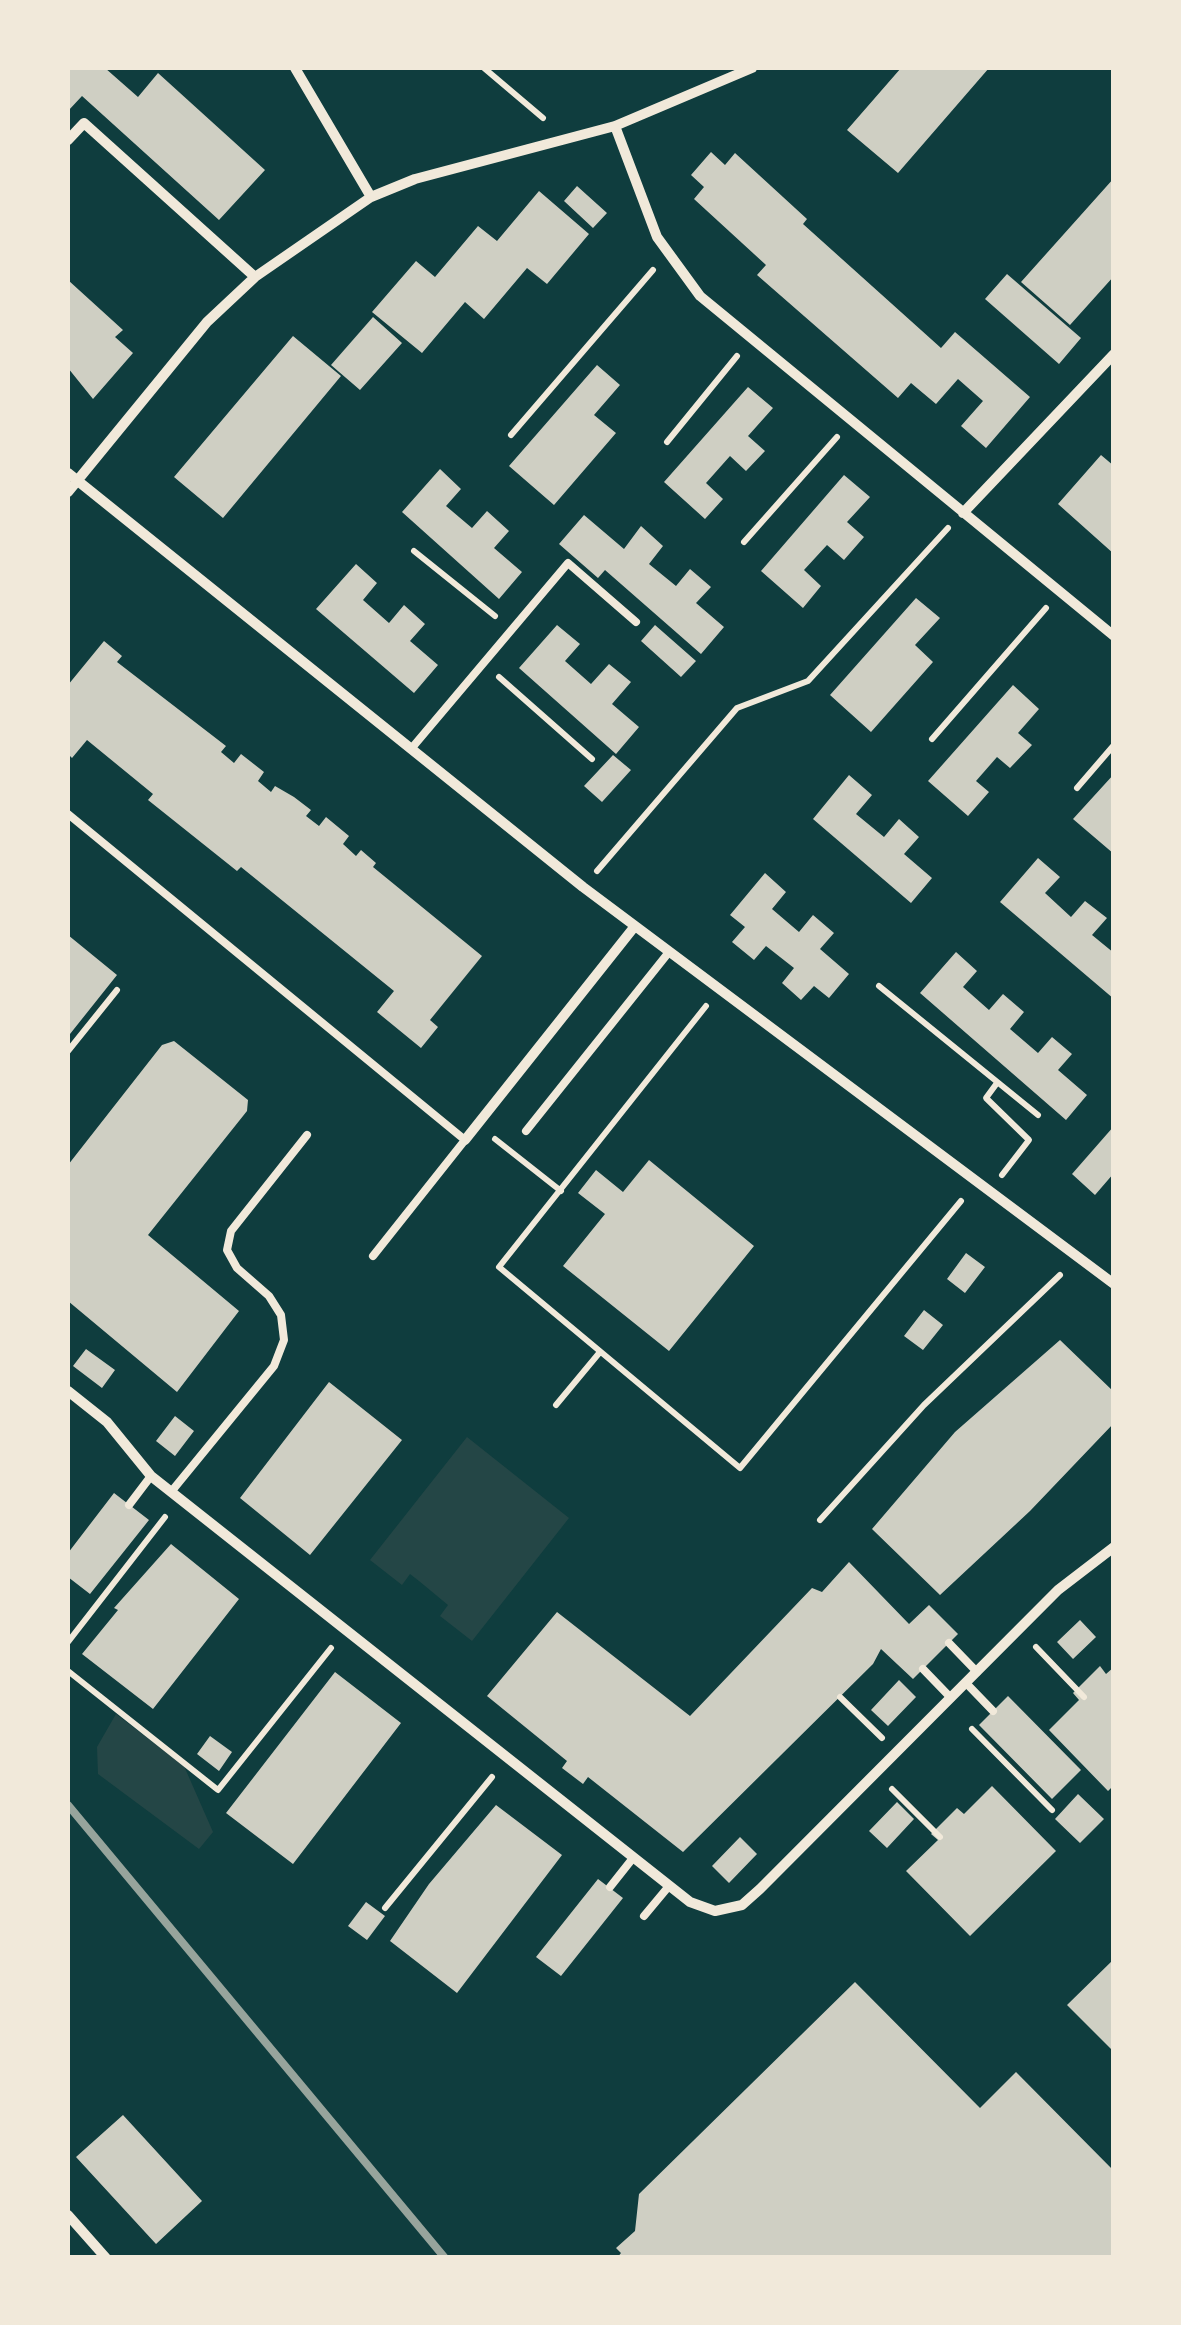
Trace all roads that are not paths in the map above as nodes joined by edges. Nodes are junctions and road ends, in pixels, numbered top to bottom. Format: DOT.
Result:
graph roads {
  1 [pos="295,68"];
  2 [pos="752,68"];
  3 [pos="614,126"];
  4 [pos="68,140"];
  5 [pos="370,196"];
  6 [pos="255,276"];
  7 [pos="1114,354"];
  8 [pos="72,477"];
  9 [pos="68,492"];
  10 [pos="963,513"];
  11 [pos="636,622"];
  12 [pos="1114,636"];
  13 [pos="411,749"];
  14 [pos="68,814"];
  15 [pos="634,926"];
  16 [pos="670,952"];
  17 [pos="526,1131"];
  18 [pos="307,1135"];
  19 [pos="465,1140"];
  20 [pos="373,1256"];
  21 [pos="1114,1284"];
  22 [pos="68,1391"];
  23 [pos="151,1476"];
  24 [pos="175,1495"];
  25 [pos="129,1504"];
  26 [pos="1114,1547"];
  27 [pos="949,1643"];
  28 [pos="922,1669"];
  29 [pos="977,1672"];
  30 [pos="966,1683"];
  31 [pos="948,1700"];
  32 [pos="993,1711"];
  33 [pos="633,1858"];
  34 [pos="669,1886"];
  35 [pos="610,1887"];
  36 [pos="644,1916"];
  37 [pos="68,2215"];
  38 [pos="106,2258"];
  1 -- 5 [label="street"];
  2 -- 3 [label="street"];
  3 -- 5 [label="street"];
  3 -- 10 [label="street"];
  4 -- 6 [label="street"];
  5 -- 6 [label="street"];
  6 -- 8 [label="street"];
  7 -- 10 [label="street"];
  8 -- 9 [label="street"];
  8 -- 13 [label="street"];
  10 -- 12 [label="street"];
  11 -- 13 [label="lane"];
  13 -- 15 [label="street"];
  14 -- 19 [label="lane"];
  15 -- 16 [label="street"];
  15 -- 19 [label="street"];
  16 -- 17 [label="lane"];
  16 -- 21 [label="street"];
  18 -- 24 [label="lane"];
  19 -- 20 [label="lane"];
  22 -- 23 [label="street"];
  23 -- 24 [label="street"];
  23 -- 25 [label="lane"];
  24 -- 33 [label="street"];
  26 -- 29 [label="street"];
  27 -- 29 [label="lane"];
  28 -- 31 [label="lane"];
  29 -- 30 [label="street"];
  30 -- 31 [label="street"];
  30 -- 32 [label="lane"];
  31 -- 34 [label="street"];
  33 -- 34 [label="street"];
  33 -- 35 [label="lane"];
  34 -- 36 [label="lane"];
  37 -- 38 [label="street"];
}
